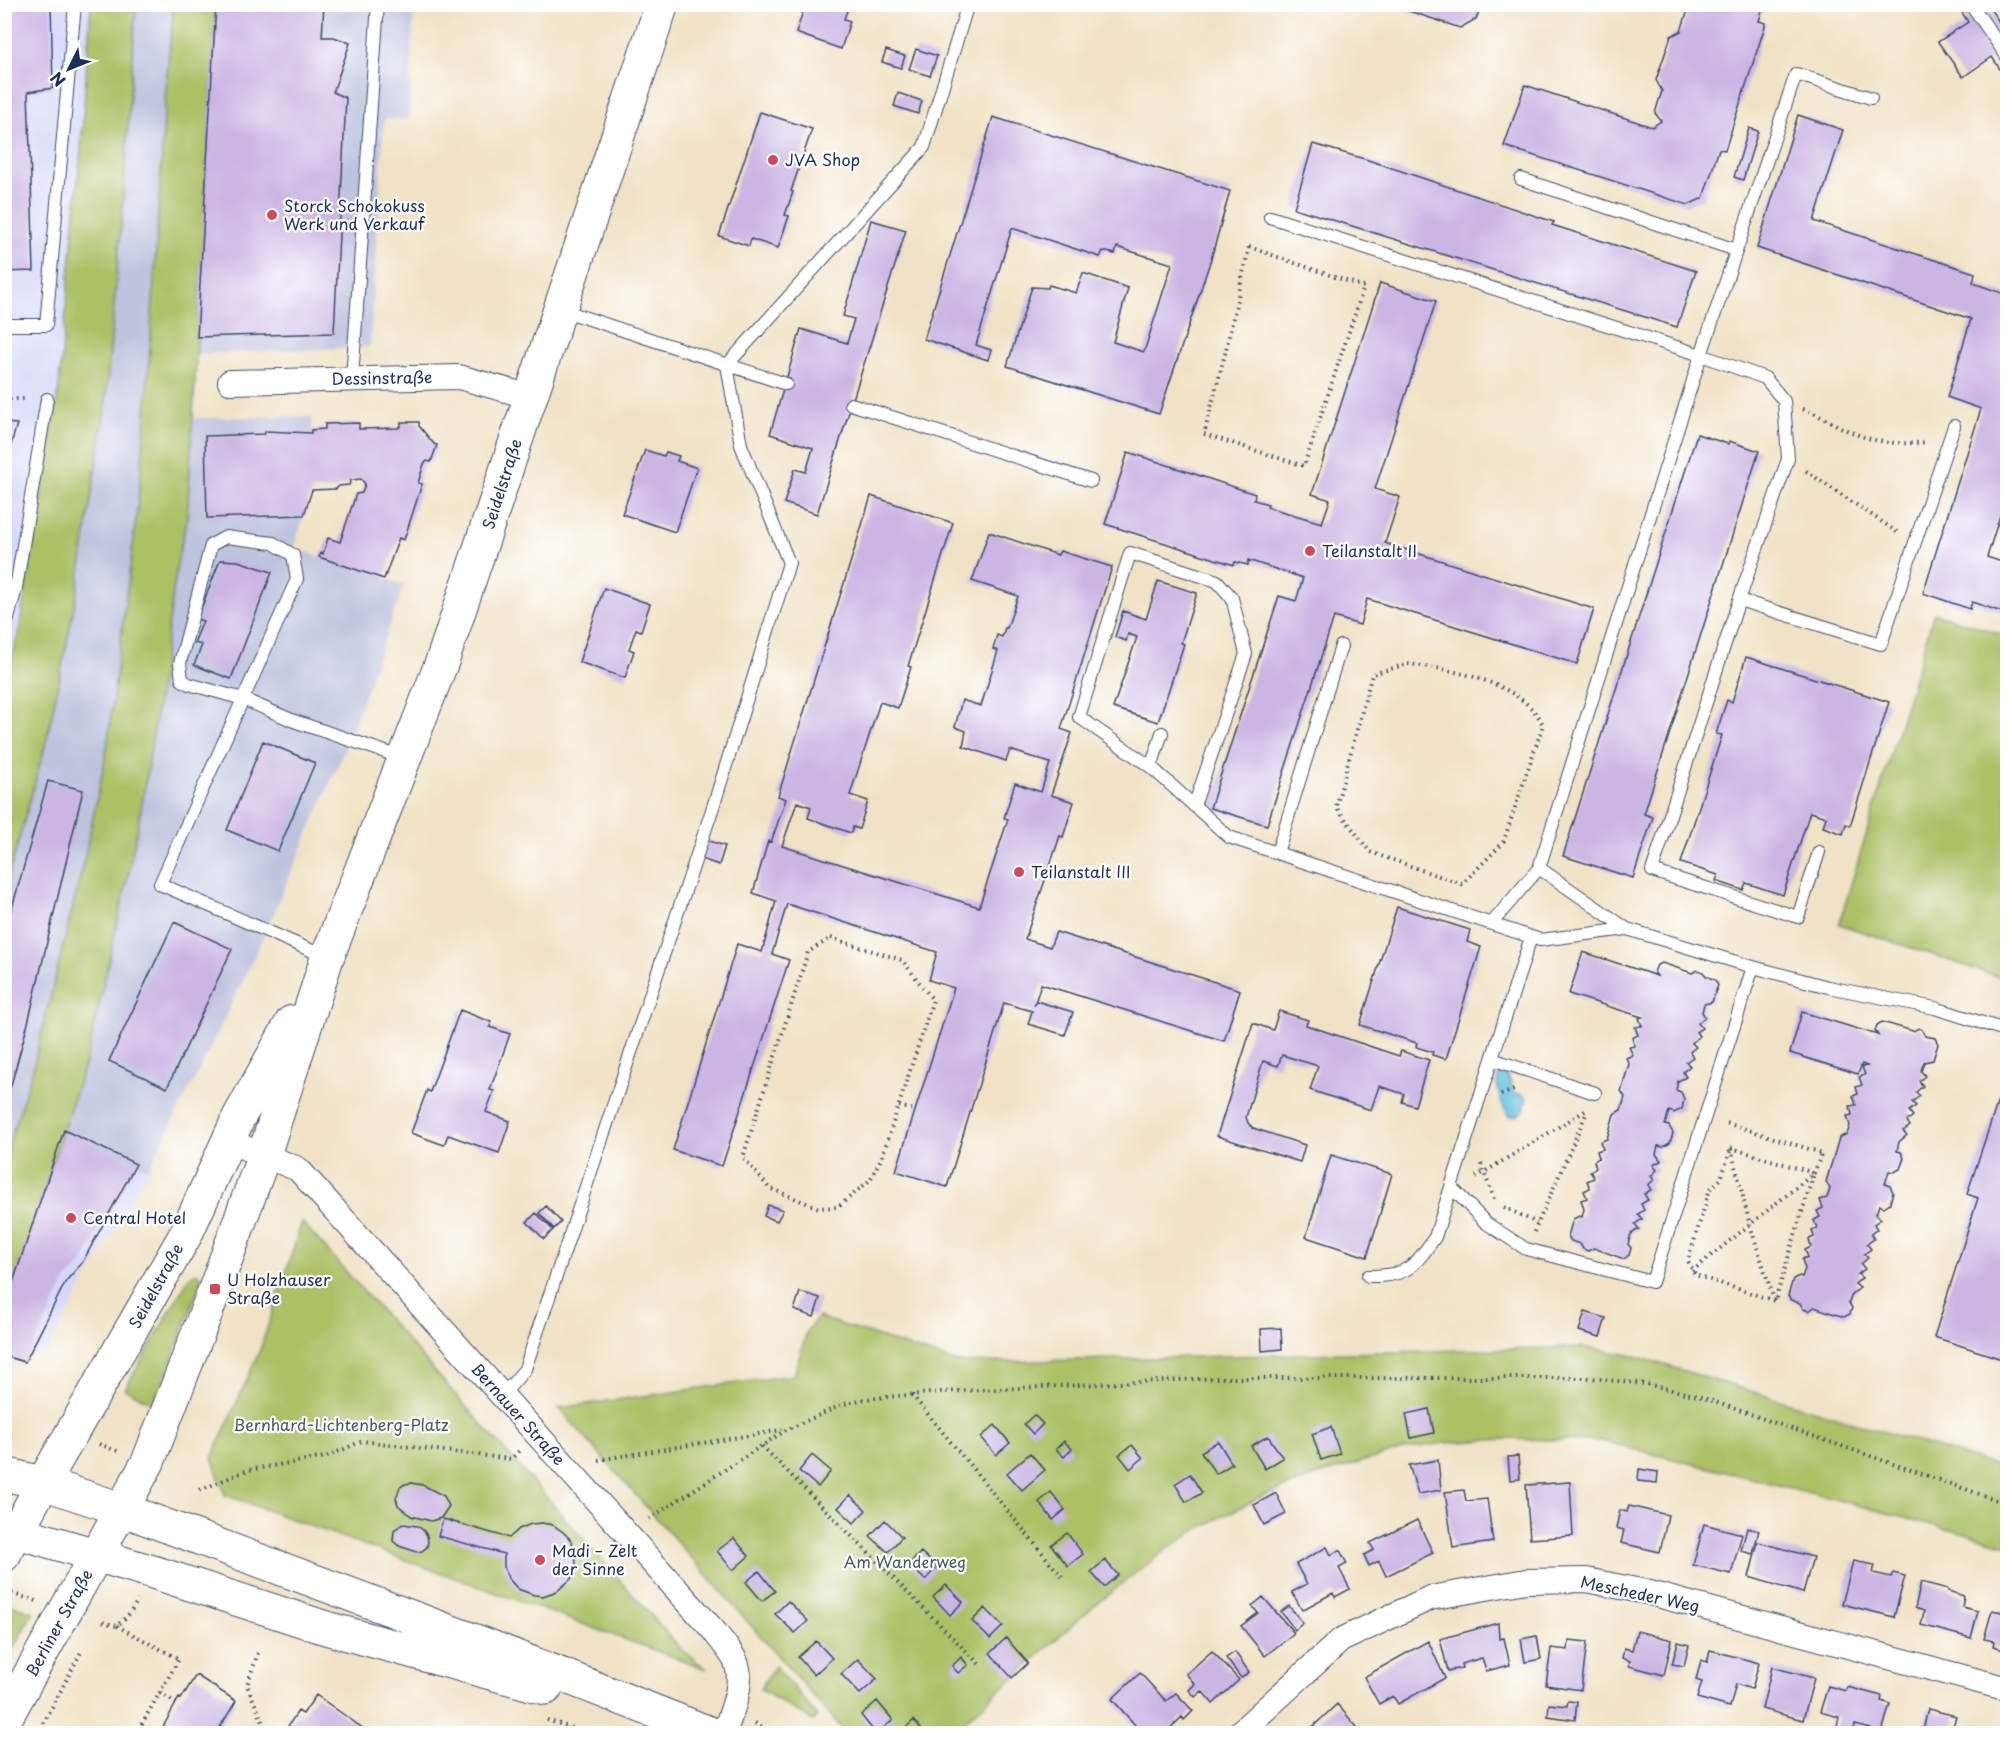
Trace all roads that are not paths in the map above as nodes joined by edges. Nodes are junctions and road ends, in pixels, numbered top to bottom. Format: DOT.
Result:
graph roads {
  1 [pos="75,4"];
  2 [pos="378,4"];
  3 [pos="662,4"];
  4 [pos="968,4"];
  5 [pos="1971,4"];
  6 [pos="2007,58"];
  7 [pos="1871,98"];
  8 [pos="1521,178"];
  9 [pos="1270,217"];
  10 [pos="1736,250"];
  11 [pos="561,309"];
  12 [pos="4,325"];
  13 [pos="1701,355"];
  14 [pos="727,365"];
  15 [pos="352,379"];
  16 [pos="230,382"];
  17 [pos="786,384"];
  18 [pos="531,397"];
  19 [pos="47,399"];
  20 [pos="851,404"];
  21 [pos="1954,426"];
  22 [pos="1091,481"];
  23 [pos="10,588"];
  24 [pos="1739,600"];
  25 [pos="4,634"];
  26 [pos="1341,646"];
  27 [pos="243,699"];
  28 [pos="1162,733"];
  29 [pos="406,759"];
  30 [pos="1151,767"];
  31 [pos="1194,806"];
  32 [pos="1819,852"];
  33 [pos="1277,853"];
  34 [pos="1539,868"];
  35 [pos="1492,923"];
  36 [pos="1627,929"];
  37 [pos="1532,937"];
  38 [pos="327,958"];
  39 [pos="1753,967"];
  40 [pos="2007,1031"];
  41 [pos="1492,1059"];
  42 [pos="1595,1093"];
  43 [pos="228,1142"];
  44 [pos="264,1155"];
  45 [pos="1453,1189"];
  46 [pos="1368,1276"];
  47 [pos="502,1396"];
  48 [pos="4,1474"];
  49 [pos="43,1483"];
  50 [pos="121,1509"];
  51 [pos="9,1538"];
  52 [pos="96,1555"];
  53 [pos="2007,1689"];
  54 [pos="4,1722"];
  55 [pos="1245,1731"];
  56 [pos="714,1733"];
  1 -- 12 [label="lane"];
  2 -- 15 [label="lane"];
  3 -- 11 [label="main road, Seidelstraße"];
  4 -- 14 [label="lane"];
  5 -- 6 [label="lane"];
  7 -- 10 [label="lane"];
  8 -- 10 [label="lane"];
  9 -- 13 [label="lane"];
  10 -- 13 [label="lane"];
  11 -- 14 [label="lane"];
  11 -- 18 [label="main road, Seidelstraße"];
  13 -- 24 [label="lane"];
  13 -- 34 [label="lane"];
  14 -- 17 [label="lane"];
  14 -- 47 [label="lane"];
  15 -- 16 [label="street, Dessinstraße"];
  15 -- 18 [label="street, Dessinstraße"];
  18 -- 29 [label="main road, Seidelstraße"];
  19 -- 23 [label="lane"];
  20 -- 22 [label="lane"];
  21 -- 24 [label="lane"];
  23 -- 25 [label="lane"];
  24 -- 32 [label="lane"];
  26 -- 33 [label="lane"];
  27 -- 27 [label="lane"];
  27 -- 29 [label="lane"];
  27 -- 38 [label="lane"];
  28 -- 30 [label="lane"];
  29 -- 38 [label="main road, Seidelstraße"];
  30 -- 31 [label="lane"];
  30 -- 31 [label="lane"];
  31 -- 33 [label="lane"];
  33 -- 35 [label="lane"];
  34 -- 35 [label="lane"];
  34 -- 36 [label="lane"];
  35 -- 37 [label="lane"];
  36 -- 37 [label="lane"];
  36 -- 39 [label="lane"];
  37 -- 41 [label="lane"];
  38 -- 43 [label="main road, Seidelstraße"];
  38 -- 44 [label="main road, Seidelstraße"];
  39 -- 40 [label="lane"];
  39 -- 45 [label="lane"];
  41 -- 42 [label="lane"];
  41 -- 45 [label="lane"];
  43 -- 44 [label="street, Bernauer Straße"];
  43 -- 49 [label="main road, Seidelstraße"];
  44 -- 47 [label="street, Bernauer Straße"];
  44 -- 50 [label="main road, Seidelstraße"];
  45 -- 46 [label="lane"];
  47 -- 56 [label="street, Bernauer Straße"];
  48 -- 49 [label="main road"];
  49 -- 50 [label="main road"];
  49 -- 51 [label="main road, Seidelstraße"];
  50 -- 52 [label="main road, Berliner Straße"];
  50 -- 56 [label="main road"];
  51 -- 52 [label="main road"];
  52 -- 54 [label="main road, Berliner Straße"];
  52 -- 56 [label="main road"];
  53 -- 55 [label="street, Mescheder Weg"];
}
